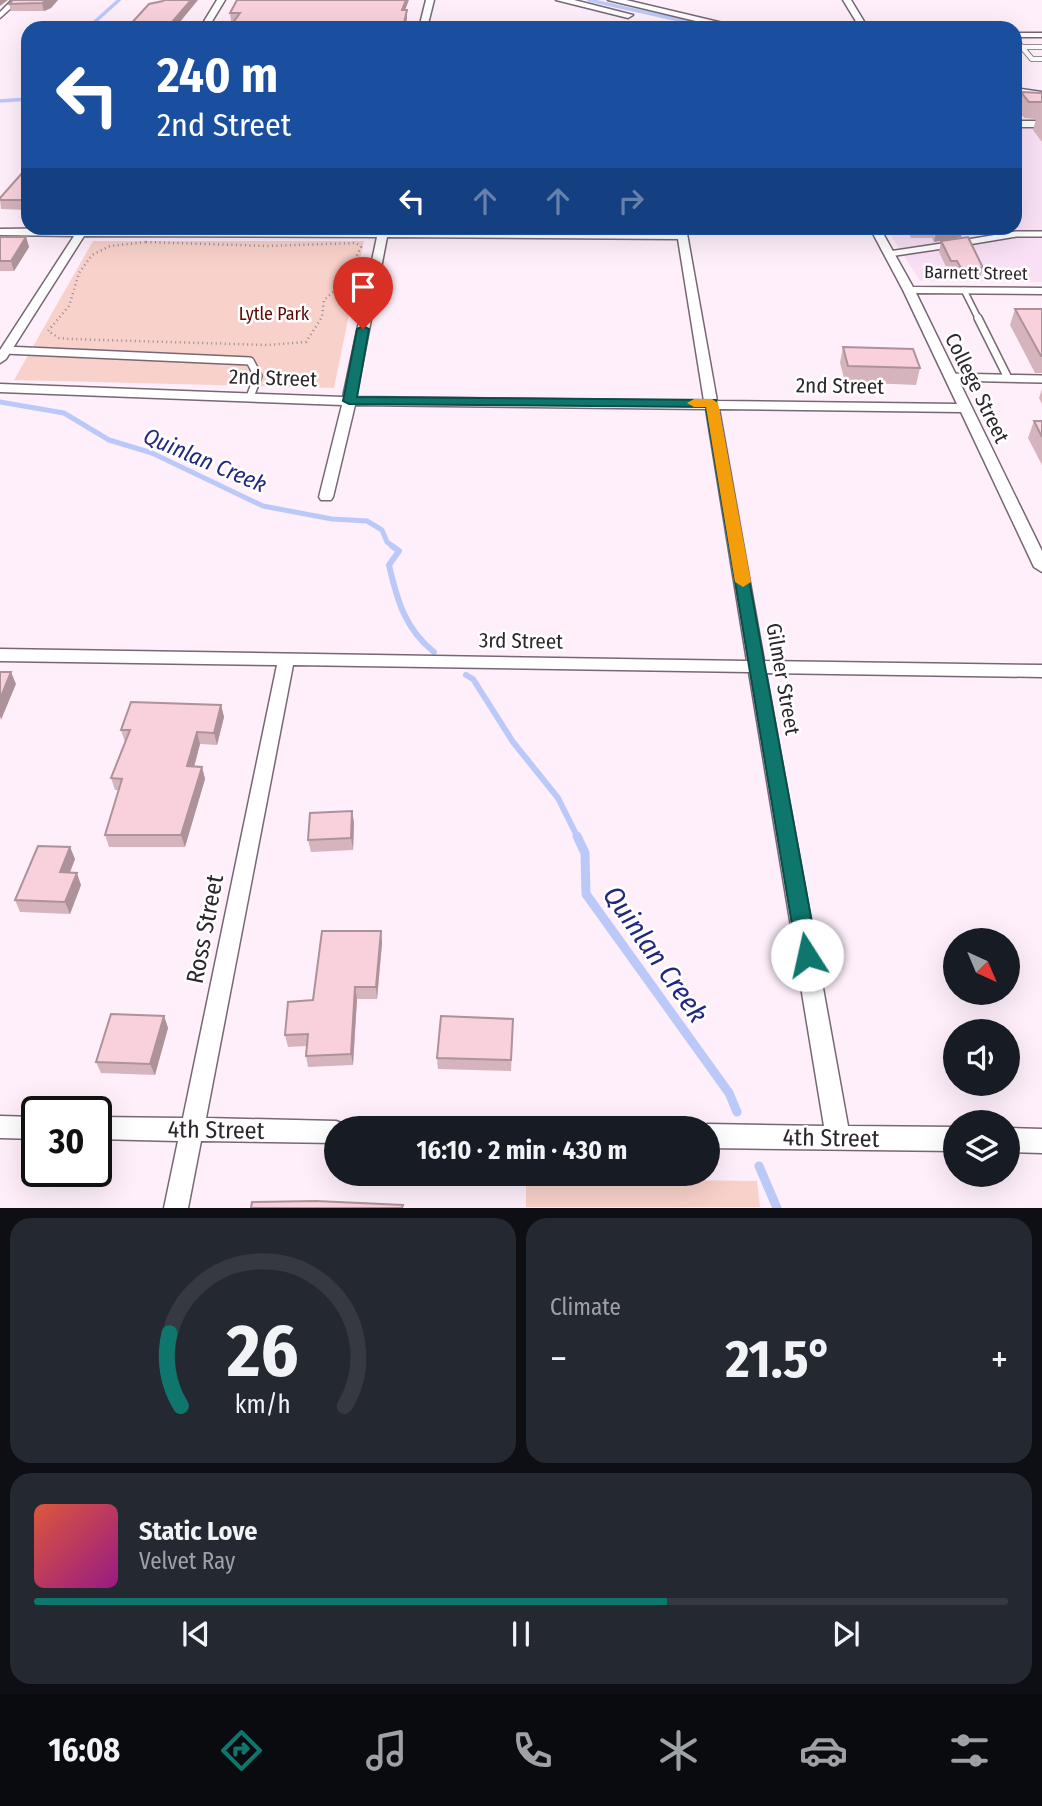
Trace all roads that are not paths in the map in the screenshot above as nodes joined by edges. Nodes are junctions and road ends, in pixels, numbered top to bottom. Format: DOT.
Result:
graph roads {
  1 [pos="16,0"];
  2 [pos="221,0"];
  3 [pos="430,0"];
  4 [pos="561,0"];
  5 [pos="613,0"];
  6 [pos="847,0"];
  7 [pos="0,16"];
  8 [pos="208,21"];
  9 [pos="425,21"];
  10 [pos="655,21"];
  11 [pos="708,21"];
  12 [pos="860,21"];
  13 [pos="1042,35"];
  14 [pos="1022,36"];
  15 [pos="1022,47"];
  16 [pos="1042,47"];
  17 [pos="1042,59"];
  18 [pos="1022,91"];
  19 [pos="1042,95"];
  20 [pos="1022,124"];
  21 [pos="1042,124"];
  22 [pos="21,231"];
  23 [pos="0,232"];
  24 [pos="1022,234"];
  25 [pos="1042,234"];
  26 [pos="79,235"];
  27 [pos="382,235"];
  28 [pos="682,235"];
  29 [pos="879,235"];
  30 [pos="1010,235"];
  31 [pos="889,254"];
  32 [pos="909,290"];
  33 [pos="964,290"];
  34 [pos="1042,291"];
  35 [pos="3,354"];
  36 [pos="950,377"];
  37 [pos="1009,378"];
  38 [pos="1042,379"];
  39 [pos="0,388"];
  40 [pos="250,397"];
  41 [pos="349,401"];
  42 [pos="712,403"];
  43 [pos="965,408"];
  44 [pos="326,497"];
  45 [pos="1042,567"];
  46 [pos="0,655"];
  47 [pos="286,661"];
  48 [pos="759,667"];
  49 [pos="1042,671"];
  50 [pos="0,1127"];
  51 [pos="21,1128"];
  52 [pos="112,1129"];
  53 [pos="192,1130"];
  54 [pos="324,1132"];
  55 [pos="720,1136"];
  56 [pos="838,1138"];
  57 [pos="943,1139"];
  58 [pos="1020,1140"];
  59 [pos="1042,1140"];
  60 [pos="176,1208"];
  1 -- 7 [label="street"];
  2 -- 8 [label="street"];
  3 -- 9 [label="street"];
  4 -- 10 [label="street"];
  5 -- 11 [label="street"];
  6 -- 12 [label="street"];
  13 -- 14 [label="street"];
  15 -- 16 [label="lane"];
  15 -- 17 [label="lane"];
  18 -- 19 [label="street"];
  20 -- 21 [label="street"];
  22 -- 23 [label="street"];
  24 -- 25 [label="lane"];
  26 -- 35 [label="street"];
  27 -- 41 [label="street"];
  28 -- 42 [label="street, Gilmer Street"];
  29 -- 31 [label="street, College Street"];
  30 -- 31 [label="lane"];
  31 -- 32 [label="street, College Street"];
  32 -- 33 [label="street, Barnett Street"];
  32 -- 36 [label="street, College Street"];
  33 -- 34 [label="street, Barnett Street"];
  33 -- 37 [label="lane"];
  35 -- 40 [label="lane"];
  36 -- 37 [label="lane"];
  36 -- 43 [label="street, College Street"];
  37 -- 38 [label="lane"];
  39 -- 40 [label="street, 2nd Street"];
  40 -- 41 [label="street, 2nd Street"];
  41 -- 42 [label="street, 2nd Street"];
  41 -- 44 [label="street"];
  42 -- 43 [label="street, 2nd Street"];
  42 -- 48 [label="street, Gilmer Street"];
  43 -- 45 [label="street, College Street"];
  46 -- 47 [label="street, 3rd Street"];
  47 -- 48 [label="street, 3rd Street"];
  47 -- 53 [label="street, Ross Street"];
  48 -- 49 [label="street, 3rd Street"];
  48 -- 56 [label="street, Gilmer Street"];
  50 -- 51 [label="street"];
  52 -- 53 [label="street, 4th Street"];
  53 -- 54 [label="street, 4th Street"];
  53 -- 60 [label="street, Ross Street"];
  55 -- 56 [label="street, 4th Street"];
  56 -- 57 [label="street, 4th Street"];
  58 -- 59 [label="street"];
}
